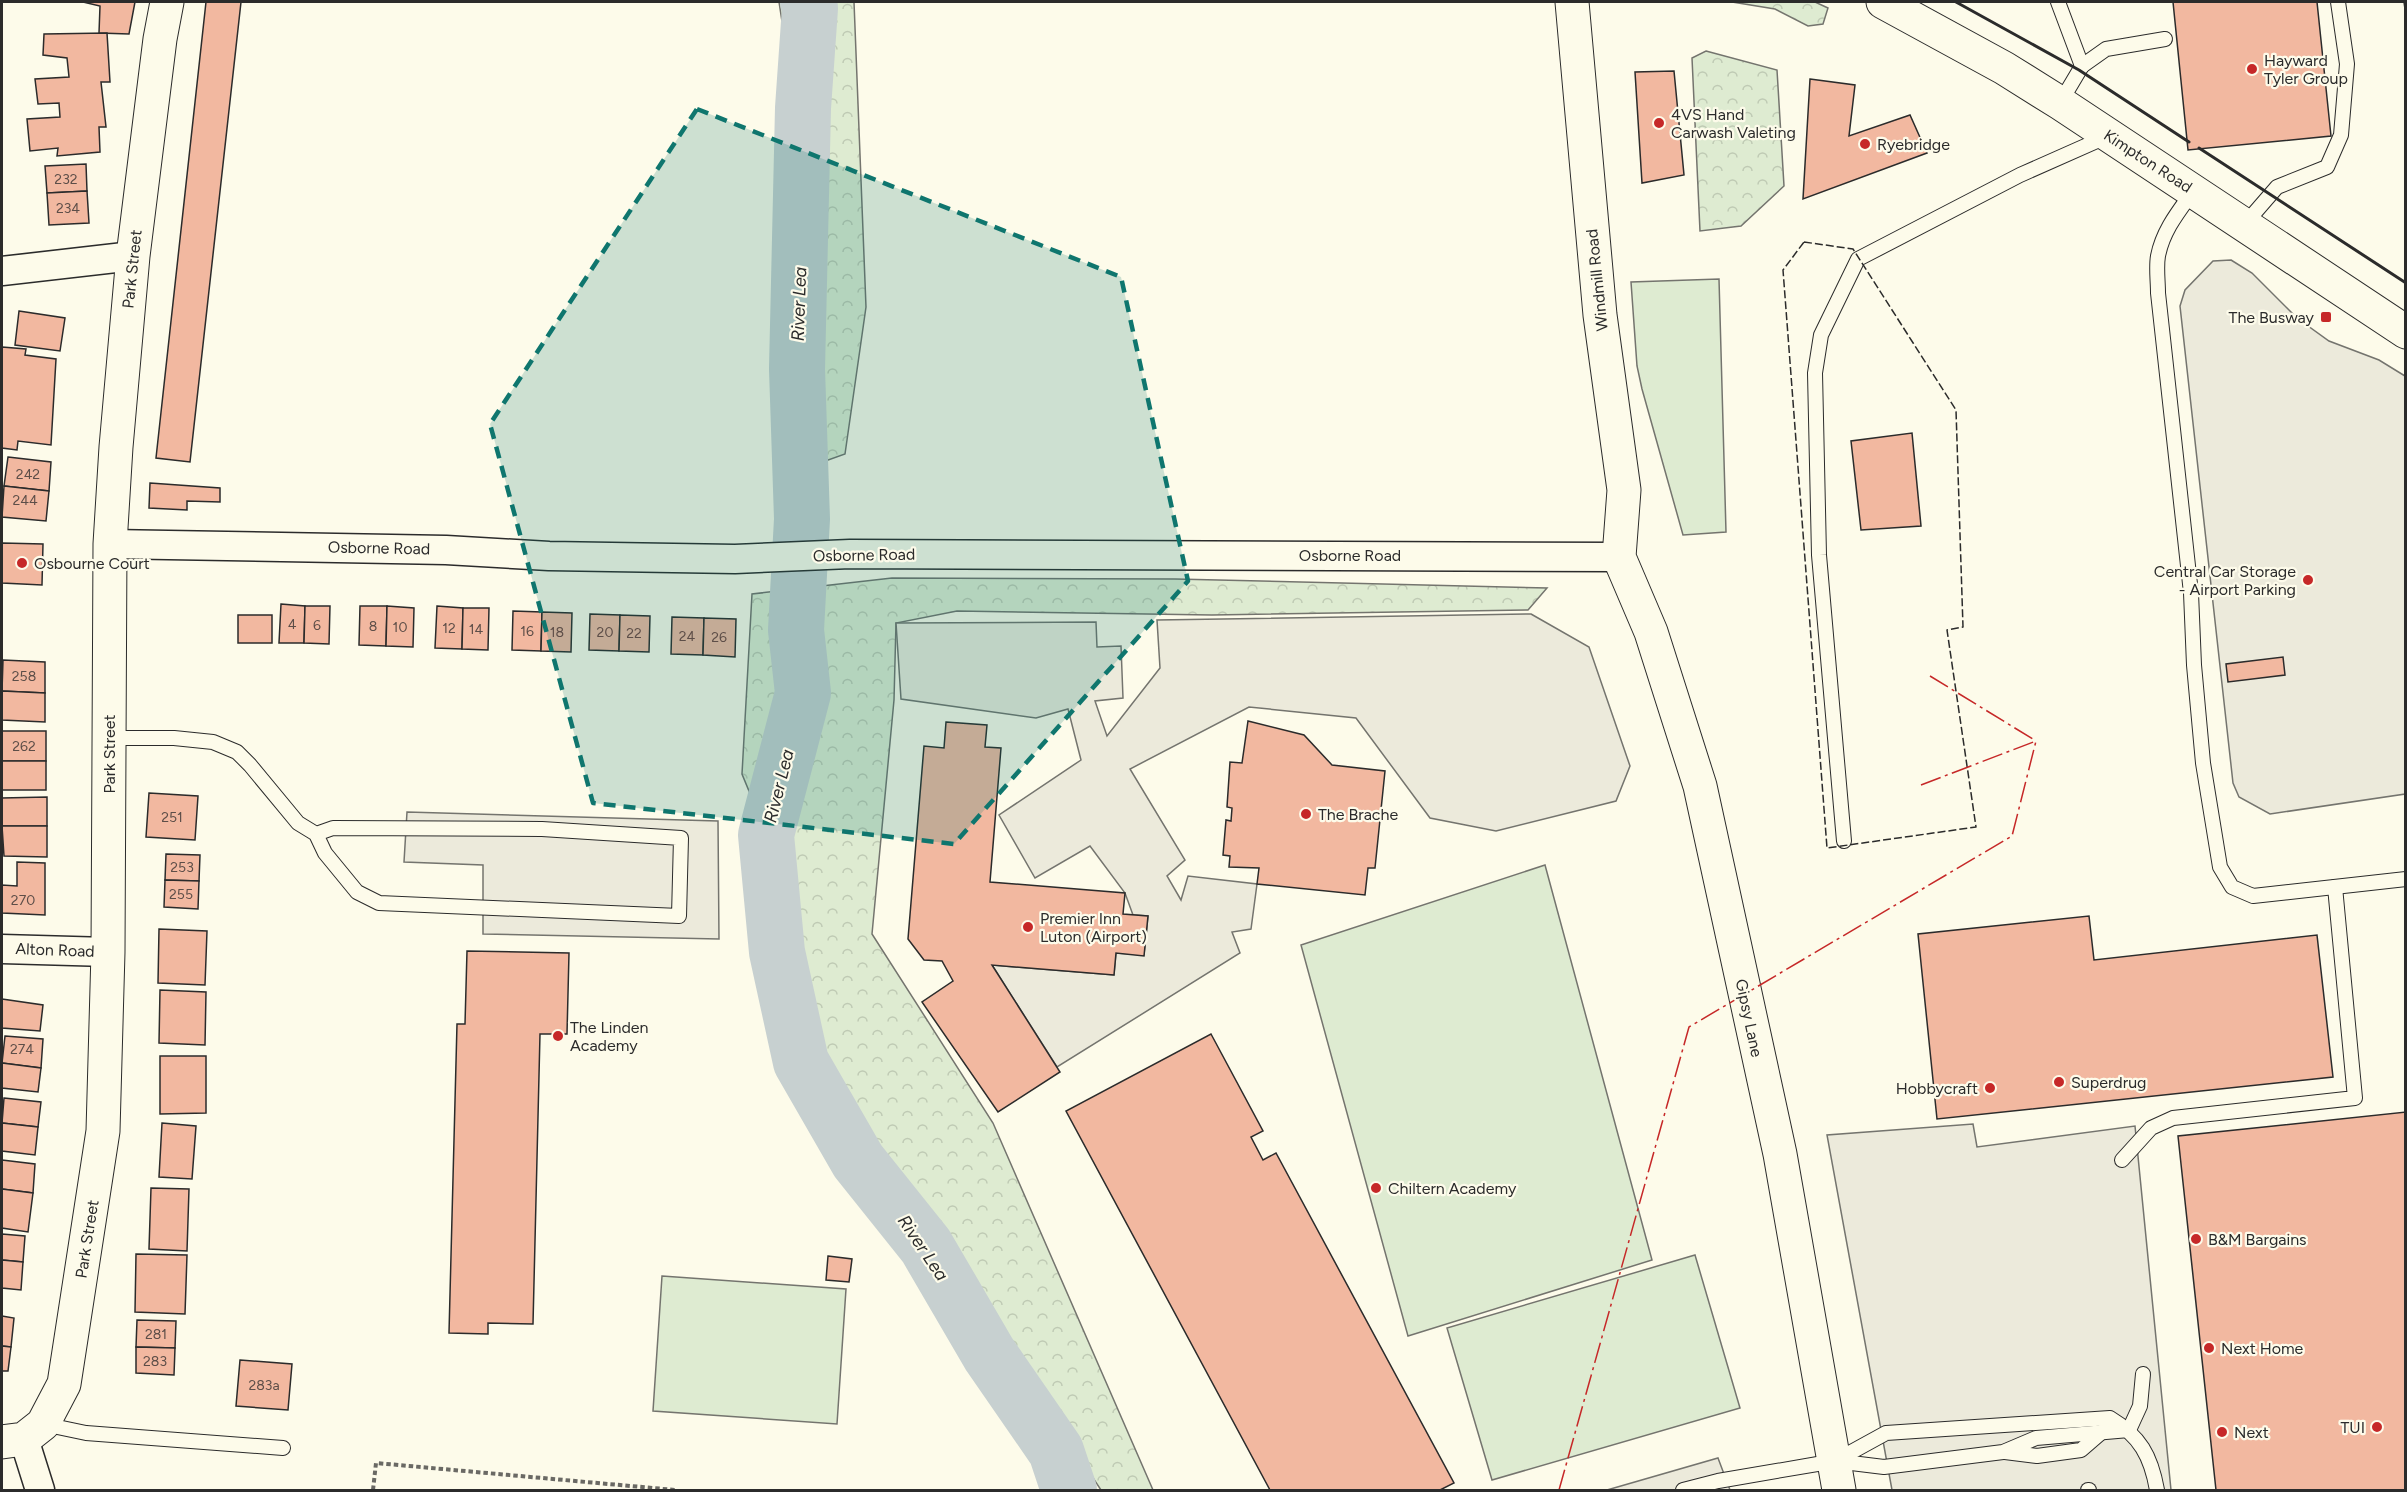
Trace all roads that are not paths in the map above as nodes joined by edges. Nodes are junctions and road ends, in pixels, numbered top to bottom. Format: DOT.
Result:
graph roads {
  1 [pos="167,2"];
  2 [pos="1572,2"];
  3 [pos="1883,2"];
  4 [pos="2058,2"];
  5 [pos="2338,2"];
  6 [pos="2165,39"];
  7 [pos="2082,66"];
  8 [pos="2060,103"];
  9 [pos="2109,136"];
  10 [pos="2194,190"];
  11 [pos="2244,225"];
  12 [pos="133,256"];
  13 [pos="2,271"];
  14 [pos="2406,332"];
  15 [pos="110,544"];
  16 [pos="1619,557"];
  17 [pos="110,738"];
  18 [pos="316,834"];
  19 [pos="1844,841"];
  20 [pos="2406,879"];
  21 [pos="2335,887"];
  22 [pos="2,949"];
  23 [pos="108,952"];
  24 [pos="2122,1160"];
  25 [pos="2143,1374"];
  26 [pos="2129,1430"];
  27 [pos="23,1435"];
  28 [pos="283,1448"];
  29 [pos="1837,1476"];
  30 [pos="40,1491"];
  31 [pos="1683,1491"];
  32 [pos="2157,1491"];
  1 -- 12 [label="main road, Park Street"];
  2 -- 16 [label="main road, Windmill Road"];
  3 -- 8 [label="main road, Kimpton Road"];
  4 -- 7 [label="lane"];
  5 -- 11 [label="lane"];
  6 -- 7 [label="lane"];
  7 -- 8 [label="lane"];
  8 -- 9 [label="main road, Kimpton Road"];
  9 -- 10 [label="main road, Kimpton Road"];
  9 -- 19 [label="lane"];
  10 -- 11 [label="main road, Kimpton Road"];
  10 -- 21 [label="lane"];
  11 -- 14 [label="main road, Kimpton Road"];
  12 -- 13 [label="street"];
  12 -- 15 [label="main road, Park Street"];
  15 -- 16 [label="street, Osborne Road"];
  15 -- 17 [label="main road, Park Street"];
  16 -- 29 [label="main road, Gipsy Lane"];
  17 -- 18 [label="lane"];
  17 -- 23 [label="main road, Park Street"];
  18 -- 18 [label="lane"];
  20 -- 21 [label="lane"];
  21 -- 24 [label="lane"];
  22 -- 23 [label="street, Alton Road"];
  23 -- 27 [label="main road, Park Street"];
  25 -- 26 [label="lane"];
  26 -- 29 [label="lane"];
  26 -- 29 [label="lane"];
  26 -- 32 [label="lane"];
  27 -- 28 [label="lane"];
  27 -- 30 [label="street"];
  29 -- 31 [label="lane"];
}
